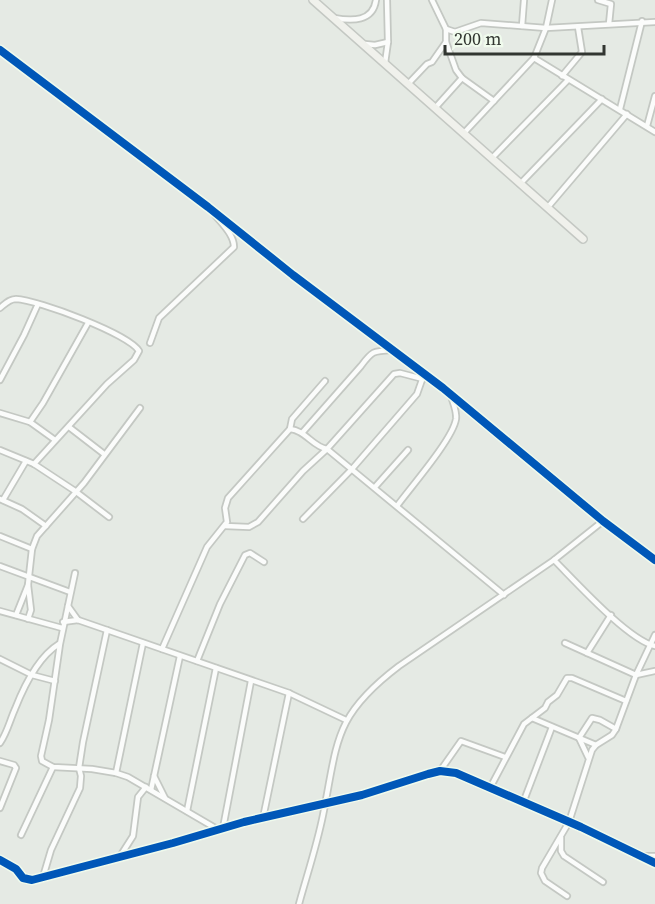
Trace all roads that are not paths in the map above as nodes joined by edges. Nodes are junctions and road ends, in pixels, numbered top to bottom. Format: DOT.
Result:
graph roads {
  1 [pos="314,0"];
  2 [pos="376,0"];
  3 [pos="387,0"];
  4 [pos="432,0"];
  5 [pos="524,0"];
  6 [pos="552,0"];
  7 [pos="598,0"];
  8 [pos="334,18"];
  9 [pos="642,21"];
  10 [pos="655,22"];
  11 [pos="609,24"];
  12 [pos="522,26"];
  13 [pos="578,27"];
  14 [pos="546,28"];
  15 [pos="447,29"];
  16 [pos="388,42"];
  17 [pos="446,42"];
  18 [pos="362,44"];
  19 [pos="0,50"];
  20 [pos="534,58"];
  21 [pos="385,63"];
  22 [pos="562,76"];
  23 [pos="462,78"];
  24 [pos="568,80"];
  25 [pos="408,84"];
  26 [pos="655,96"];
  27 [pos="602,99"];
  28 [pos="494,102"];
  29 [pos="435,108"];
  30 [pos="620,109"];
  31 [pos="627,114"];
  32 [pos="647,126"];
  33 [pos="655,132"];
  34 [pos="464,133"];
  35 [pos="492,158"];
  36 [pos="520,184"];
  37 [pos="208,207"];
  38 [pos="548,207"];
  39 [pos="583,239"];
  40 [pos="38,304"];
  41 [pos="0,308"];
  42 [pos="88,322"];
  43 [pos="150,343"];
  44 [pos="392,350"];
  45 [pos="423,377"];
  46 [pos="0,380"];
  47 [pos="325,381"];
  48 [pos="442,388"];
  49 [pos="451,396"];
  50 [pos="140,408"];
  51 [pos="0,412"];
  52 [pos="30,422"];
  53 [pos="69,427"];
  54 [pos="290,429"];
  55 [pos="302,434"];
  56 [pos="55,440"];
  57 [pos="327,449"];
  58 [pos="0,450"];
  59 [pos="408,450"];
  60 [pos="105,454"];
  61 [pos="26,461"];
  62 [pos="34,464"];
  63 [pos="352,469"];
  64 [pos="375,487"];
  65 [pos="75,491"];
  66 [pos="2,499"];
  67 [pos="397,506"];
  68 [pos="109,517"];
  69 [pos="303,519"];
  70 [pos="603,520"];
  71 [pos="46,526"];
  72 [pos="225,526"];
  73 [pos="0,536"];
  74 [pos="32,549"];
  75 [pos="554,560"];
  76 [pos="655,560"];
  77 [pos="264,562"];
  78 [pos="0,566"];
  79 [pos="75,573"];
  80 [pos="29,577"];
  81 [pos="28,585"];
  82 [pos="70,592"];
  83 [pos="504,595"];
  84 [pos="68,606"];
  85 [pos="31,609"];
  86 [pos="0,610"];
  87 [pos="16,615"];
  88 [pos="611,615"];
  89 [pos="28,619"];
  90 [pos="78,620"];
  91 [pos="38,622"];
  92 [pos="63,625"];
  93 [pos="107,630"];
  94 [pos="655,635"];
  95 [pos="143,643"];
  96 [pos="565,643"];
  97 [pos="60,644"];
  98 [pos="653,645"];
  99 [pos="162,649"];
  100 [pos="587,653"];
  101 [pos="180,656"];
  102 [pos="0,659"];
  103 [pos="196,661"];
  104 [pos="216,668"];
  105 [pos="655,670"];
  106 [pos="32,675"];
  107 [pos="636,675"];
  108 [pos="55,681"];
  109 [pos="251,681"];
  110 [pos="289,693"];
  111 [pos="626,701"];
  112 [pos="532,718"];
  113 [pos="346,720"];
  114 [pos="552,727"];
  115 [pos="616,729"];
  116 [pos="579,738"];
  117 [pos="0,743"];
  118 [pos="596,745"];
  119 [pos="505,757"];
  120 [pos="588,757"];
  121 [pos="0,761"];
  122 [pos="53,767"];
  123 [pos="79,768"];
  124 [pos="440,771"];
  125 [pos="117,772"];
  126 [pos="154,776"];
  127 [pos="490,788"];
  128 [pos="149,789"];
  129 [pos="165,798"];
  130 [pos="325,803"];
  131 [pos="523,803"];
  132 [pos="0,808"];
  133 [pos="187,811"];
  134 [pos="263,818"];
  135 [pos="569,822"];
  136 [pos="220,829"];
  137 [pos="21,835"];
  138 [pos="561,837"];
  139 [pos="641,856"];
  140 [pos="655,856"];
  141 [pos="119,858"];
  142 [pos="0,861"];
  143 [pos="655,863"];
  144 [pos="43,877"];
  145 [pos="603,882"];
  146 [pos="567,896"];
  147 [pos="299,904"];
  1 -- 8 [label="street"];
  2 -- 8 [label="street"];
  3 -- 16 [label="street"];
  4 -- 15 [label="street"];
  5 -- 12 [label="street"];
  6 -- 14 [label="street"];
  7 -- 11 [label="street"];
  8 -- 18 [label="street"];
  9 -- 10 [label="street"];
  9 -- 11 [label="street"];
  9 -- 30 [label="street"];
  11 -- 13 [label="street"];
  12 -- 14 [label="street"];
  12 -- 15 [label="street"];
  13 -- 14 [label="street"];
  13 -- 22 [label="street"];
  14 -- 20 [label="street"];
  15 -- 17 [label="street"];
  16 -- 18 [label="street"];
  16 -- 21 [label="street"];
  17 -- 23 [label="street"];
  17 -- 25 [label="street"];
  18 -- 21 [label="street"];
  19 -- 37 [label="street"];
  20 -- 22 [label="street"];
  20 -- 28 [label="street"];
  21 -- 25 [label="street"];
  22 -- 24 [label="street"];
  23 -- 28 [label="street"];
  23 -- 29 [label="street"];
  24 -- 27 [label="street"];
  24 -- 35 [label="street"];
  25 -- 29 [label="street"];
  26 -- 32 [label="street"];
  27 -- 30 [label="street"];
  27 -- 36 [label="street"];
  28 -- 34 [label="street"];
  29 -- 34 [label="street"];
  30 -- 31 [label="street"];
  31 -- 32 [label="street"];
  31 -- 38 [label="street"];
  32 -- 33 [label="street"];
  34 -- 35 [label="street"];
  35 -- 36 [label="street"];
  36 -- 38 [label="street"];
  37 -- 43 [label="street"];
  37 -- 44 [label="street"];
  38 -- 39 [label="street"];
  40 -- 41 [label="street"];
  40 -- 42 [label="street"];
  40 -- 46 [label="street"];
  42 -- 52 [label="street"];
  42 -- 53 [label="street"];
  44 -- 45 [label="street"];
  44 -- 55 [label="street"];
  45 -- 48 [label="street"];
  45 -- 57 [label="street"];
  45 -- 63 [label="street"];
  47 -- 54 [label="street"];
  48 -- 49 [label="street"];
  49 -- 67 [label="street"];
  49 -- 70 [label="street"];
  50 -- 60 [label="street"];
  51 -- 52 [label="street"];
  52 -- 56 [label="street"];
  53 -- 56 [label="street"];
  53 -- 60 [label="street"];
  54 -- 55 [label="street"];
  54 -- 72 [label="street"];
  55 -- 57 [label="street"];
  56 -- 62 [label="street"];
  57 -- 63 [label="street"];
  57 -- 72 [label="street"];
  58 -- 61 [label="street"];
  59 -- 64 [label="street"];
  60 -- 65 [label="street"];
  61 -- 62 [label="street"];
  61 -- 66 [label="street"];
  62 -- 65 [label="street"];
  63 -- 64 [label="street"];
  63 -- 69 [label="street"];
  64 -- 67 [label="street"];
  65 -- 68 [label="street"];
  65 -- 71 [label="street"];
  66 -- 71 [label="street"];
  67 -- 83 [label="street"];
  70 -- 75 [label="street"];
  70 -- 76 [label="street"];
  71 -- 74 [label="street"];
  72 -- 99 [label="street"];
  73 -- 74 [label="street"];
  74 -- 80 [label="street"];
  75 -- 83 [label="street"];
  75 -- 88 [label="street"];
  77 -- 103 [label="street"];
  78 -- 80 [label="street"];
  79 -- 82 [label="street"];
  80 -- 81 [label="street"];
  80 -- 82 [label="street"];
  81 -- 85 [label="street"];
  81 -- 87 [label="street"];
  82 -- 84 [label="street"];
  83 -- 113 [label="street"];
  84 -- 90 [label="street"];
  84 -- 92 [label="street"];
  85 -- 89 [label="street"];
  85 -- 91 [label="street"];
  86 -- 87 [label="street"];
  87 -- 89 [label="street"];
  88 -- 98 [label="street"];
  88 -- 100 [label="street"];
  89 -- 91 [label="street"];
  90 -- 92 [label="street"];
  90 -- 93 [label="street"];
  91 -- 92 [label="street"];
  92 -- 97 [label="street"];
  93 -- 95 [label="street"];
  93 -- 123 [label="street"];
  94 -- 98 [label="street"];
  95 -- 99 [label="street"];
  95 -- 125 [label="street"];
  96 -- 100 [label="street"];
  97 -- 106 [label="street"];
  97 -- 108 [label="street"];
  98 -- 107 [label="street"];
  99 -- 101 [label="street"];
  100 -- 107 [label="street"];
  101 -- 103 [label="street"];
  101 -- 126 [label="street"];
  102 -- 106 [label="street"];
  103 -- 104 [label="street"];
  104 -- 109 [label="street"];
  104 -- 133 [label="street"];
  105 -- 107 [label="street"];
  106 -- 108 [label="street"];
  106 -- 117 [label="street"];
  107 -- 111 [label="street"];
  108 -- 122 [label="street"];
  109 -- 110 [label="street"];
  109 -- 136 [label="street"];
  110 -- 113 [label="street"];
  110 -- 134 [label="street"];
  111 -- 112 [label="street"];
  111 -- 115 [label="street"];
  112 -- 114 [label="street"];
  112 -- 119 [label="street"];
  113 -- 130 [label="street"];
  114 -- 116 [label="street"];
  114 -- 131 [label="street"];
  115 -- 116 [label="street"];
  115 -- 118 [label="street"];
  116 -- 118 [label="street"];
  116 -- 120 [label="street"];
  118 -- 120 [label="street"];
  119 -- 124 [label="street"];
  119 -- 127 [label="street"];
  120 -- 135 [label="street"];
  121 -- 132 [label="street"];
  122 -- 123 [label="street"];
  122 -- 137 [label="street"];
  123 -- 125 [label="street"];
  123 -- 144 [label="street"];
  124 -- 127 [label="street"];
  124 -- 130 [label="street"];
  125 -- 128 [label="street"];
  126 -- 128 [label="street"];
  126 -- 129 [label="street"];
  127 -- 131 [label="street"];
  128 -- 129 [label="street"];
  128 -- 141 [label="street"];
  129 -- 133 [label="street"];
  130 -- 134 [label="street"];
  130 -- 147 [label="street"];
  131 -- 135 [label="street"];
  133 -- 136 [label="street"];
  134 -- 136 [label="street"];
  135 -- 138 [label="street"];
  135 -- 139 [label="street"];
  136 -- 141 [label="street"];
  138 -- 145 [label="street"];
  138 -- 146 [label="street"];
  139 -- 140 [label="street"];
  139 -- 143 [label="street"];
  141 -- 144 [label="street"];
  142 -- 144 [label="street"];
}
